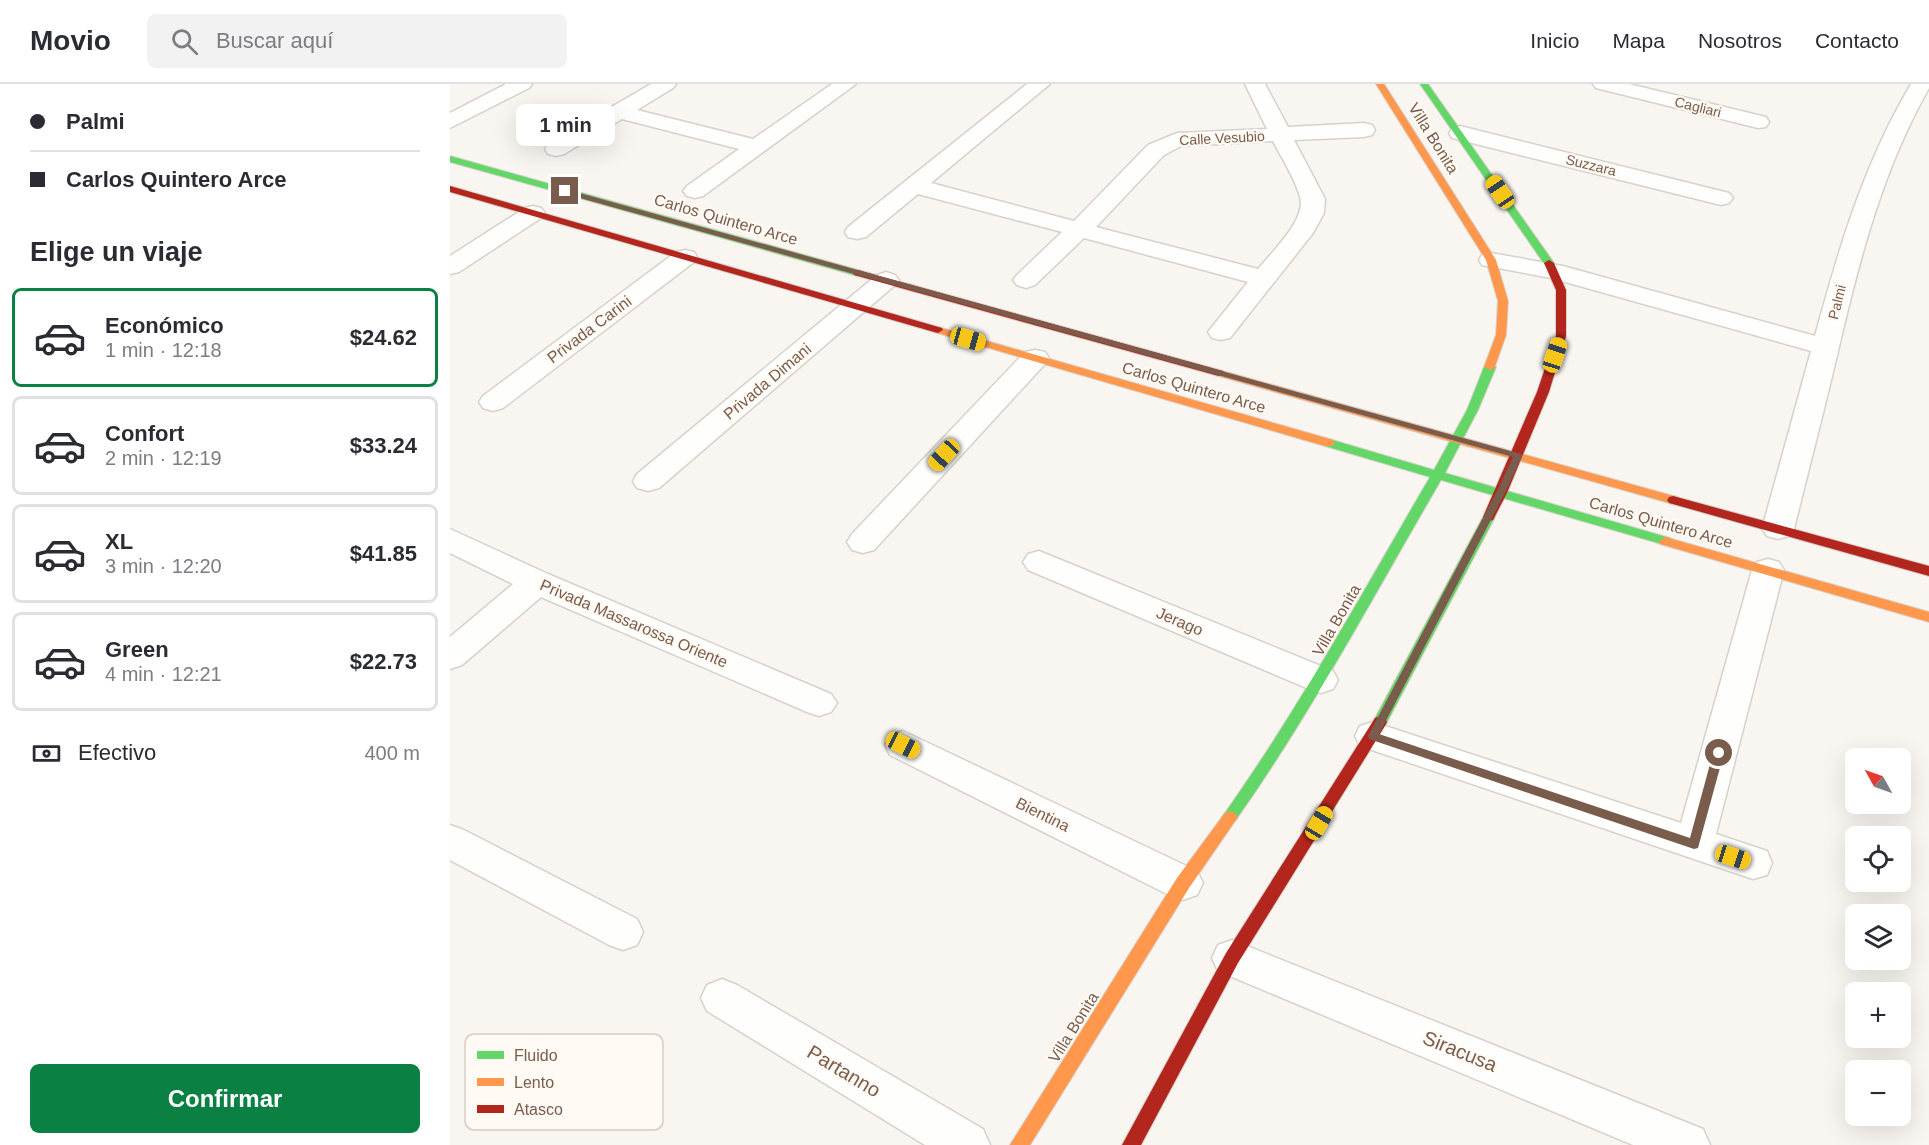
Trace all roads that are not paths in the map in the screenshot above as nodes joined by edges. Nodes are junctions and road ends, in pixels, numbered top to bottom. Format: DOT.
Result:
graph roads {
  1 [pos="522,84"];
  2 [pos="666,84"];
  3 [pos="846,84"];
  4 [pos="1040,84"];
  5 [pos="1255,84"];
  6 [pos="1380,84"];
  7 [pos="1424,84"];
  8 [pos="1603,84"];
  9 [pos="1921,85"];
  10 [pos="619,112"];
  11 [pos="450,122"];
  12 [pos="1758,122"];
  13 [pos="1364,130"];
  14 [pos="1460,133"];
  15 [pos="1279,135"];
  16 [pos="757,147"];
  17 [pos="556,148"];
  18 [pos="450,159"];
  19 [pos="914,186"];
  20 [pos="450,189"];
  21 [pos="695,191"];
  22 [pos="1721,198"];
  23 [pos="532,213"];
  24 [pos="1080,229"];
  25 [pos="857,232"];
  26 [pos="685,257"];
  27 [pos="1491,260"];
  28 [pos="450,267"];
  29 [pos="1554,271"];
  30 [pos="1263,278"];
  31 [pos="886,280"];
  32 [pos="1026,280"];
  33 [pos="855,306"];
  34 [pos="1221,332"];
  35 [pos="1826,347"];
  36 [pos="1035,358"];
  37 [pos="493,402"];
  38 [pos="1457,439"];
  39 [pos="1518,456"];
  40 [pos="1437,474"];
  41 [pos="648,481"];
  42 [pos="1501,493"];
  43 [pos="1778,529"];
  44 [pos="450,540"];
  45 [pos="863,542"];
  46 [pos="1039,562"];
  47 [pos="1768,570"];
  48 [pos="1929,571"];
  49 [pos="537,582"];
  50 [pos="1929,617"];
  51 [pos="450,656"];
  52 [pos="1321,680"];
  53 [pos="819,703"];
  54 [pos="1373,736"];
  55 [pos="903,745"];
  56 [pos="450,841"];
  57 [pos="1694,844"];
  58 [pos="1753,863"];
  59 [pos="1184,883"];
  60 [pos="623,932"];
  61 [pos="1232,958"];
  62 [pos="722,998"];
  63 [pos="967,1145"];
  64 [pos="1018,1145"];
  65 [pos="1131,1145"];
  66 [pos="1687,1145"];
  1 -- 11 [label="street"];
  2 -- 10 [label="street"];
  3 -- 16 [label="street"];
  4 -- 19 [label="street"];
  5 -- 15 [label="street"];
  6 -- 27 [label="main road, Villa Bonita"];
  7 -- 14 [label="main road, Villa Bonita"];
  8 -- 12 [label="street, Cagliari"];
  9 -- 35 [label="street, Palmi"];
  10 -- 16 [label="street"];
  10 -- 17 [label="street"];
  13 -- 15 [label="street, Calle Vesubio"];
  14 -- 22 [label="street, Suzzara"];
  14 -- 29 [label="main road, Villa Bonita"];
  15 -- 24 [label="street, Calle Vesubio"];
  15 -- 30 [label="street"];
  16 -- 21 [label="street"];
  18 -- 31 [label="main road, Carlos Quintero Arce"];
  19 -- 24 [label="street"];
  19 -- 25 [label="street"];
  20 -- 23 [label="main road, Carlos Quintero Arce"];
  23 -- 26 [label="main road, Carlos Quintero Arce"];
  23 -- 28 [label="street"];
  24 -- 30 [label="street"];
  24 -- 32 [label="street, Calle Vesubio"];
  26 -- 33 [label="main road, Carlos Quintero Arce"];
  26 -- 37 [label="street, Privada Carini"];
  27 -- 29 [label="street"];
  27 -- 38 [label="main road, Villa Bonita"];
  29 -- 35 [label="street"];
  29 -- 39 [label="main road, Villa Bonita"];
  30 -- 34 [label="street"];
  31 -- 33 [label="street, Privada Dimani"];
  31 -- 38 [label="main road, Carlos Quintero Arce"];
  33 -- 36 [label="main road, Carlos Quintero Arce"];
  33 -- 41 [label="street, Privada Dimani"];
  35 -- 43 [label="street, Palmi"];
  36 -- 40 [label="main road, Carlos Quintero Arce"];
  36 -- 45 [label="street"];
  38 -- 39 [label="main road, Carlos Quintero Arce"];
  38 -- 40 [label="main road, Villa Bonita"];
  39 -- 42 [label="main road, Villa Bonita"];
  39 -- 43 [label="main road, Carlos Quintero Arce"];
  40 -- 42 [label="main road, Carlos Quintero Arce"];
  40 -- 52 [label="main road, Villa Bonita"];
  42 -- 47 [label="main road, Carlos Quintero Arce"];
  42 -- 54 [label="main road, Villa Bonita"];
  43 -- 48 [label="main road, Carlos Quintero Arce"];
  44 -- 49 [label="street, Privada Massarossa Oriente"];
  46 -- 52 [label="street, Jerago"];
  47 -- 50 [label="main road, Carlos Quintero Arce"];
  47 -- 57 [label="street"];
  49 -- 51 [label="street"];
  49 -- 53 [label="street, Privada Massarossa Oriente"];
  52 -- 59 [label="main road, Villa Bonita"];
  54 -- 57 [label="street"];
  54 -- 61 [label="main road, Villa Bonita"];
  55 -- 59 [label="street, Bientina"];
  56 -- 60 [label="street"];
  57 -- 58 [label="street"];
  59 -- 64 [label="main road, Villa Bonita"];
  61 -- 65 [label="main road, Villa Bonita"];
  61 -- 66 [label="street, Siracusa"];
  62 -- 63 [label="street, Partanno"];
}
